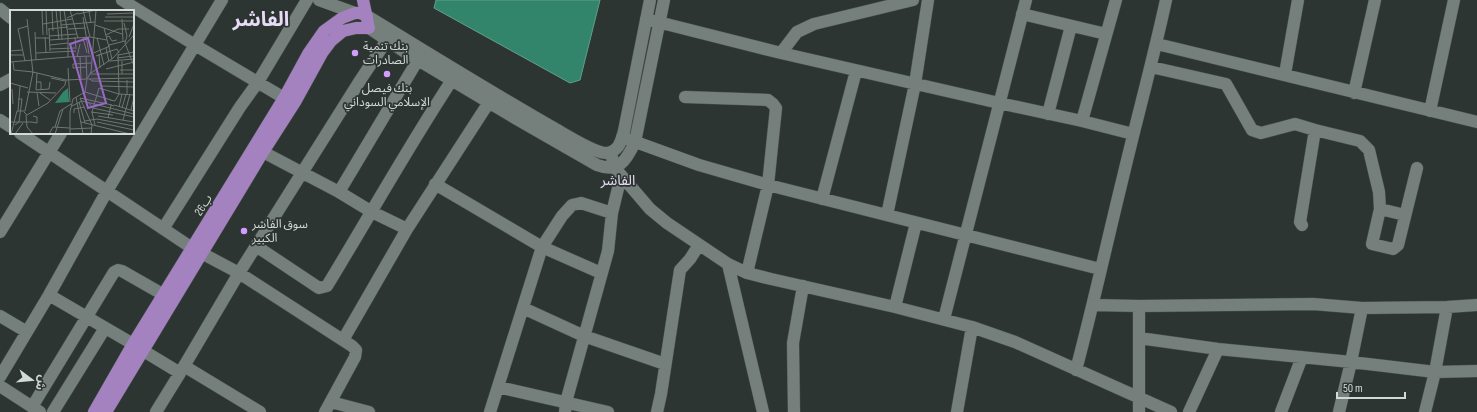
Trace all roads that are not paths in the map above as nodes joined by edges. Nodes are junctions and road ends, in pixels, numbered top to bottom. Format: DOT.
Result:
graph roads {
  1 [pos="122,0"];
  2 [pos="222,0"];
  3 [pos="307,0"];
  4 [pos="320,0"];
  5 [pos="363,0"];
  6 [pos="650,0"];
  7 [pos="664,0"];
  8 [pos="913,0"];
  9 [pos="928,0"];
  10 [pos="1026,0"];
  11 [pos="1116,0"];
  12 [pos="1166,0"];
  13 [pos="1298,0"];
  14 [pos="1375,0"];
  15 [pos="1454,0"];
  16 [pos="136,8"];
  17 [pos="0,9"];
  18 [pos="361,14"];
  19 [pos="1022,14"];
  20 [pos="10,17"];
  21 [pos="646,19"];
  22 [pos="660,22"];
  23 [pos="1071,26"];
  24 [pos="369,28"];
  25 [pos="1106,34"];
  26 [pos="387,40"];
  27 [pos="1157,44"];
  28 [pos="194,45"];
  29 [pos="781,54"];
  30 [pos="421,55"];
  31 [pos="1151,67"];
  32 [pos="856,71"];
  33 [pos="636,72"];
  34 [pos="1285,74"];
  35 [pos="649,76"];
  36 [pos="10,80"];
  37 [pos="452,80"];
  38 [pos="258,82"];
  39 [pos="916,84"];
  40 [pos="0,85"];
  41 [pos="1354,93"];
  42 [pos="685,97"];
  43 [pos="284,98"];
  44 [pos="491,98"];
  45 [pos="999,104"];
  46 [pos="1430,111"];
  47 [pos="1048,114"];
  48 [pos="0,120"];
  49 [pos="1082,120"];
  50 [pos="1477,122"];
  51 [pos="10,127"];
  52 [pos="1316,130"];
  53 [pos="22,134"];
  54 [pos="60,134"];
  55 [pos="1133,134"];
  56 [pos="622,137"];
  57 [pos="635,142"];
  58 [pos="49,152"];
  59 [pos="263,152"];
  60 [pos="611,152"];
  61 [pos="1417,168"];
  62 [pos="618,171"];
  63 [pos="303,173"];
  64 [pos="435,184"];
  65 [pos="768,185"];
  66 [pos="106,191"];
  67 [pos="338,192"];
  68 [pos="822,199"];
  69 [pos="1380,210"];
  70 [pos="372,212"];
  71 [pos="612,213"];
  72 [pos="887,216"];
  73 [pos="1405,216"];
  74 [pos="916,223"];
  75 [pos="1302,225"];
  76 [pos="163,229"];
  77 [pos="407,230"];
  78 [pos="0,232"];
  79 [pos="967,236"];
  80 [pos="699,245"];
  81 [pos="256,246"];
  82 [pos="542,247"];
  83 [pos="197,251"];
  84 [pos="728,264"];
  85 [pos="1100,269"];
  86 [pos="239,273"];
  87 [pos="601,273"];
  88 [pos="747,273"];
  89 [pos="803,286"];
  90 [pos="49,295"];
  91 [pos="164,295"];
  92 [pos="1094,305"];
  93 [pos="1477,305"];
  94 [pos="1139,306"];
  95 [pos="895,307"];
  96 [pos="1447,307"];
  97 [pos="523,308"];
  98 [pos="1362,308"];
  99 [pos="0,316"];
  100 [pos="86,317"];
  101 [pos="944,319"];
  102 [pos="972,326"];
  103 [pos="105,328"];
  104 [pos="27,332"];
  105 [pos="584,336"];
  106 [pos="1139,338"];
  107 [pos="343,340"];
  108 [pos="138,347"];
  109 [pos="1218,349"];
  110 [pos="1302,357"];
  111 [pos="1351,362"];
  112 [pos="665,364"];
  113 [pos="182,369"];
  114 [pos="1076,370"];
  115 [pos="1477,371"];
  116 [pos="1435,372"];
  117 [pos="0,378"];
  118 [pos="0,386"];
  119 [pos="498,387"];
  120 [pos="1138,397"];
  121 [pos="328,407"];
  122 [pos="565,407"];
  123 [pos="36,409"];
  124 [pos="53,412"];
  125 [pos="94,412"];
  126 [pos="106,412"];
  127 [pos="156,412"];
  128 [pos="260,412"];
  129 [pos="369,412"];
  130 [pos="490,412"];
  131 [pos="608,412"];
  132 [pos="657,412"];
  133 [pos="763,412"];
  134 [pos="794,412"];
  135 [pos="957,412"];
  136 [pos="1139,412"];
  137 [pos="1172,412"];
  138 [pos="1189,412"];
  139 [pos="1281,412"];
  140 [pos="1339,412"];
  141 [pos="1425,412"];
  1 -- 16 [label="street"];
  2 -- 28 [label="street"];
  3 -- 38 [label="street"];
  4 -- 18 [label="street"];
  5 -- 18 [label="highway"];
  6 -- 21 [label="street"];
  7 -- 22 [label="street"];
  8 -- 29 [label="street"];
  9 -- 39 [label="street"];
  10 -- 19 [label="street"];
  11 -- 25 [label="street"];
  12 -- 27 [label="street"];
  13 -- 34 [label="street"];
  14 -- 41 [label="street"];
  15 -- 46 [label="street"];
  16 -- 28 [label="street"];
  17 -- 20 [label="street"];
  18 -- 24 [label="highway"];
  18 -- 30 [label="street"];
  18 -- 43 [label="highway, 26ب"];
  19 -- 23 [label="street"];
  19 -- 45 [label="street"];
  21 -- 22 [label="street"];
  21 -- 33 [label="street"];
  22 -- 29 [label="street"];
  22 -- 35 [label="street"];
  23 -- 25 [label="street"];
  23 -- 47 [label="street"];
  24 -- 26 [label="street"];
  24 -- 59 [label="highway, 26ب"];
  25 -- 49 [label="street"];
  26 -- 30 [label="street"];
  26 -- 63 [label="street"];
  27 -- 31 [label="street"];
  27 -- 34 [label="street"];
  28 -- 38 [label="street"];
  28 -- 66 [label="street"];
  29 -- 32 [label="street"];
  30 -- 37 [label="street"];
  30 -- 44 [label="street"];
  30 -- 67 [label="street"];
  31 -- 52 [label="street"];
  31 -- 55 [label="street"];
  32 -- 39 [label="street"];
  32 -- 68 [label="street"];
  33 -- 35 [label="street"];
  33 -- 56 [label="street"];
  34 -- 41 [label="street"];
  35 -- 57 [label="street"];
  36 -- 40 [label="street"];
  37 -- 44 [label="street"];
  37 -- 70 [label="street"];
  38 -- 43 [label="street"];
  38 -- 76 [label="street"];
  39 -- 45 [label="street"];
  39 -- 72 [label="street"];
  41 -- 46 [label="street"];
  42 -- 65 [label="street"];
  43 -- 83 [label="highway, 26ب"];
  44 -- 60 [label="street"];
  44 -- 62 [label="street"];
  44 -- 64 [label="street"];
  45 -- 47 [label="street"];
  45 -- 79 [label="street"];
  46 -- 50 [label="street"];
  47 -- 49 [label="street"];
  48 -- 51 [label="street"];
  49 -- 55 [label="street"];
  52 -- 69 [label="street"];
  52 -- 75 [label="street"];
  53 -- 58 [label="street"];
  54 -- 58 [label="street"];
  55 -- 85 [label="street"];
  56 -- 57 [label="street"];
  56 -- 60 [label="street"];
  57 -- 62 [label="street"];
  57 -- 65 [label="street"];
  58 -- 66 [label="street"];
  58 -- 78 [label="street"];
  59 -- 63 [label="street"];
  59 -- 83 [label="highway, 26ب"];
  60 -- 62 [label="street"];
  61 -- 73 [label="street"];
  62 -- 71 [label="street"];
  62 -- 80 [label="street"];
  63 -- 67 [label="street"];
  63 -- 81 [label="street"];
  64 -- 77 [label="street"];
  64 -- 82 [label="street"];
  65 -- 68 [label="street"];
  65 -- 88 [label="street"];
  66 -- 76 [label="street"];
  66 -- 90 [label="street"];
  67 -- 70 [label="street"];
  68 -- 72 [label="street"];
  69 -- 73 [label="street"];
  69 -- 73 [label="street"];
  70 -- 77 [label="street"];
  70 -- 81 [label="street"];
  71 -- 82 [label="street"];
  71 -- 87 [label="street"];
  72 -- 74 [label="street"];
  74 -- 79 [label="street"];
  74 -- 95 [label="street"];
  76 -- 83 [label="street"];
  77 -- 107 [label="street"];
  79 -- 85 [label="street"];
  79 -- 101 [label="street"];
  80 -- 84 [label="street"];
  80 -- 112 [label="street"];
  81 -- 86 [label="street"];
  82 -- 87 [label="street"];
  82 -- 97 [label="street"];
  83 -- 86 [label="street"];
  83 -- 91 [label="highway, 26ب"];
  83 -- 108 [label="highway, 26ب"];
  84 -- 88 [label="street"];
  84 -- 133 [label="street"];
  85 -- 92 [label="street"];
  86 -- 107 [label="street"];
  86 -- 113 [label="street"];
  87 -- 105 [label="street"];
  88 -- 89 [label="street"];
  89 -- 95 [label="street"];
  89 -- 134 [label="street"];
  90 -- 100 [label="street"];
  90 -- 104 [label="street"];
  91 -- 100 [label="street"];
  91 -- 108 [label="highway, 26ب"];
  92 -- 94 [label="street"];
  92 -- 114 [label="street"];
  93 -- 96 [label="street"];
  94 -- 98 [label="street"];
  94 -- 106 [label="street"];
  95 -- 101 [label="street"];
  96 -- 98 [label="street"];
  96 -- 116 [label="street"];
  97 -- 105 [label="street"];
  97 -- 119 [label="street"];
  98 -- 111 [label="street"];
  99 -- 104 [label="street"];
  100 -- 103 [label="street"];
  100 -- 123 [label="street"];
  101 -- 102 [label="street"];
  102 -- 114 [label="street"];
  102 -- 135 [label="street"];
  103 -- 108 [label="street"];
  103 -- 124 [label="street"];
  104 -- 117 [label="street"];
  105 -- 112 [label="street"];
  105 -- 122 [label="street"];
  106 -- 109 [label="street"];
  106 -- 120 [label="street"];
  107 -- 121 [label="street"];
  108 -- 113 [label="street"];
  108 -- 125 [label="highway, 26ب"];
  108 -- 126 [label="highway, 26ب"];
  109 -- 110 [label="street"];
  109 -- 138 [label="street"];
  110 -- 111 [label="street"];
  110 -- 139 [label="street"];
  111 -- 116 [label="street"];
  111 -- 140 [label="street"];
  112 -- 132 [label="street"];
  113 -- 127 [label="street"];
  113 -- 128 [label="street"];
  114 -- 120 [label="street"];
  115 -- 116 [label="street"];
  116 -- 141 [label="street"];
  118 -- 123 [label="street"];
  119 -- 122 [label="street"];
  119 -- 130 [label="street"];
  120 -- 136 [label="street"];
  120 -- 137 [label="street"];
  121 -- 129 [label="street"];
  122 -- 131 [label="street"];
}
